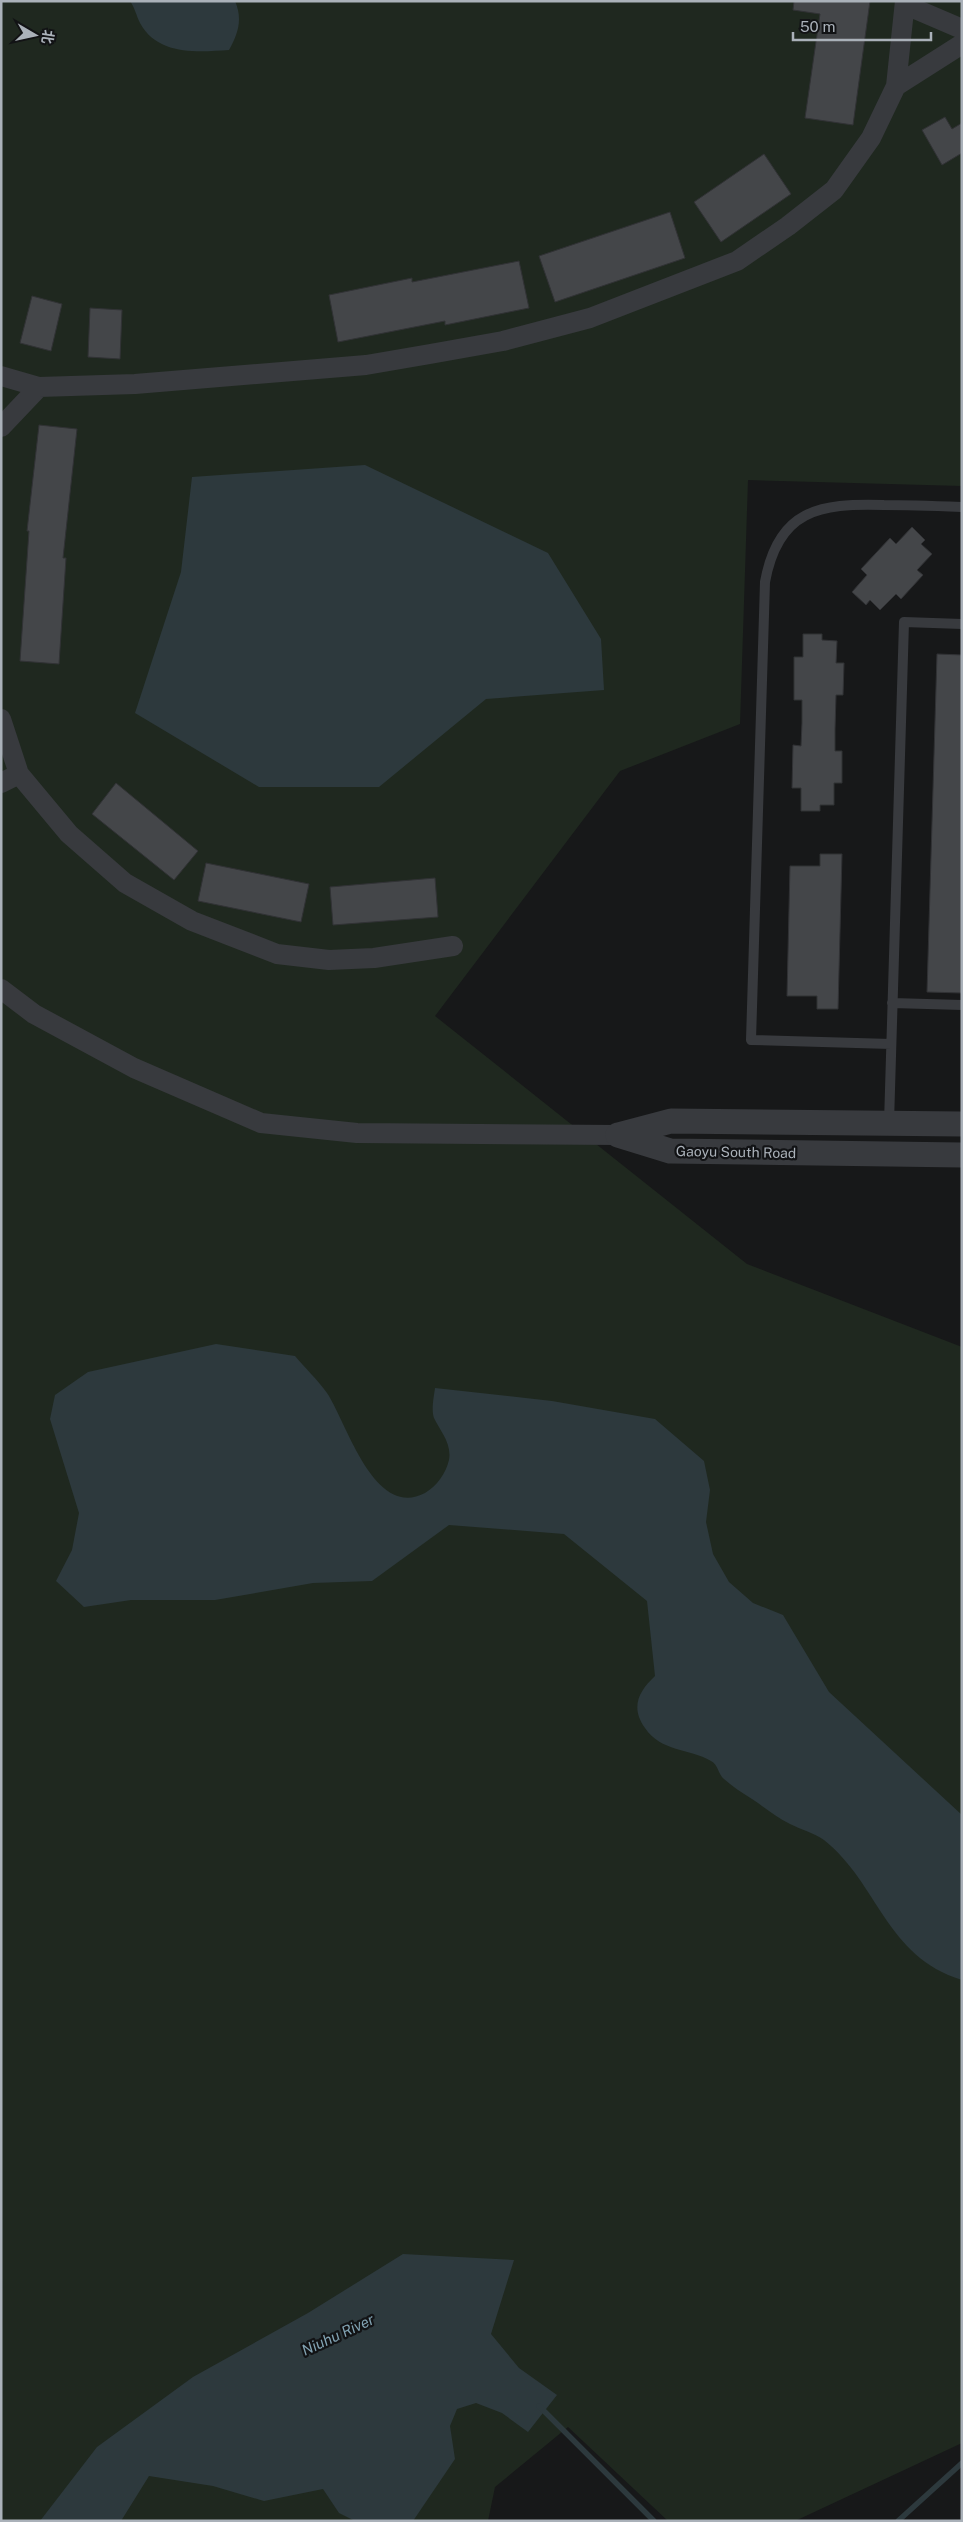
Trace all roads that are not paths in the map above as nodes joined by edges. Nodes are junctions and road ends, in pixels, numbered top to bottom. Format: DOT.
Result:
graph roads {
  1 [pos="906,3"];
  2 [pos="962,29"];
  3 [pos="962,44"];
  4 [pos="896,86"];
  5 [pos="1,376"];
  6 [pos="38,387"];
  7 [pos="1,427"];
  8 [pos="962,507"];
  9 [pos="962,624"];
  10 [pos="1,719"];
  11 [pos="6,751"];
  12 [pos="10,779"];
  13 [pos="453,946"];
  14 [pos="1,989"];
  15 [pos="892,1003"];
  16 [pos="962,1005"];
  17 [pos="891,1044"];
  18 [pos="889,1123"];
  19 [pos="962,1124"];
  20 [pos="618,1135"];
  21 [pos="962,1155"];
  1 -- 2 [label="street"];
  1 -- 4 [label="street"];
  3 -- 4 [label="street"];
  4 -- 6 [label="street"];
  5 -- 6 [label="street"];
  6 -- 7 [label="street"];
  8 -- 17 [label="lane"];
  9 -- 15 [label="lane"];
  10 -- 11 [label="street"];
  11 -- 12 [label="street"];
  12 -- 13 [label="street"];
  14 -- 20 [label="street"];
  15 -- 16 [label="lane"];
  15 -- 17 [label="lane"];
  17 -- 18 [label="lane"];
  18 -- 19 [label="street"];
  18 -- 20 [label="street"];
  20 -- 21 [label="street, Gaoyu South Road"];
}
